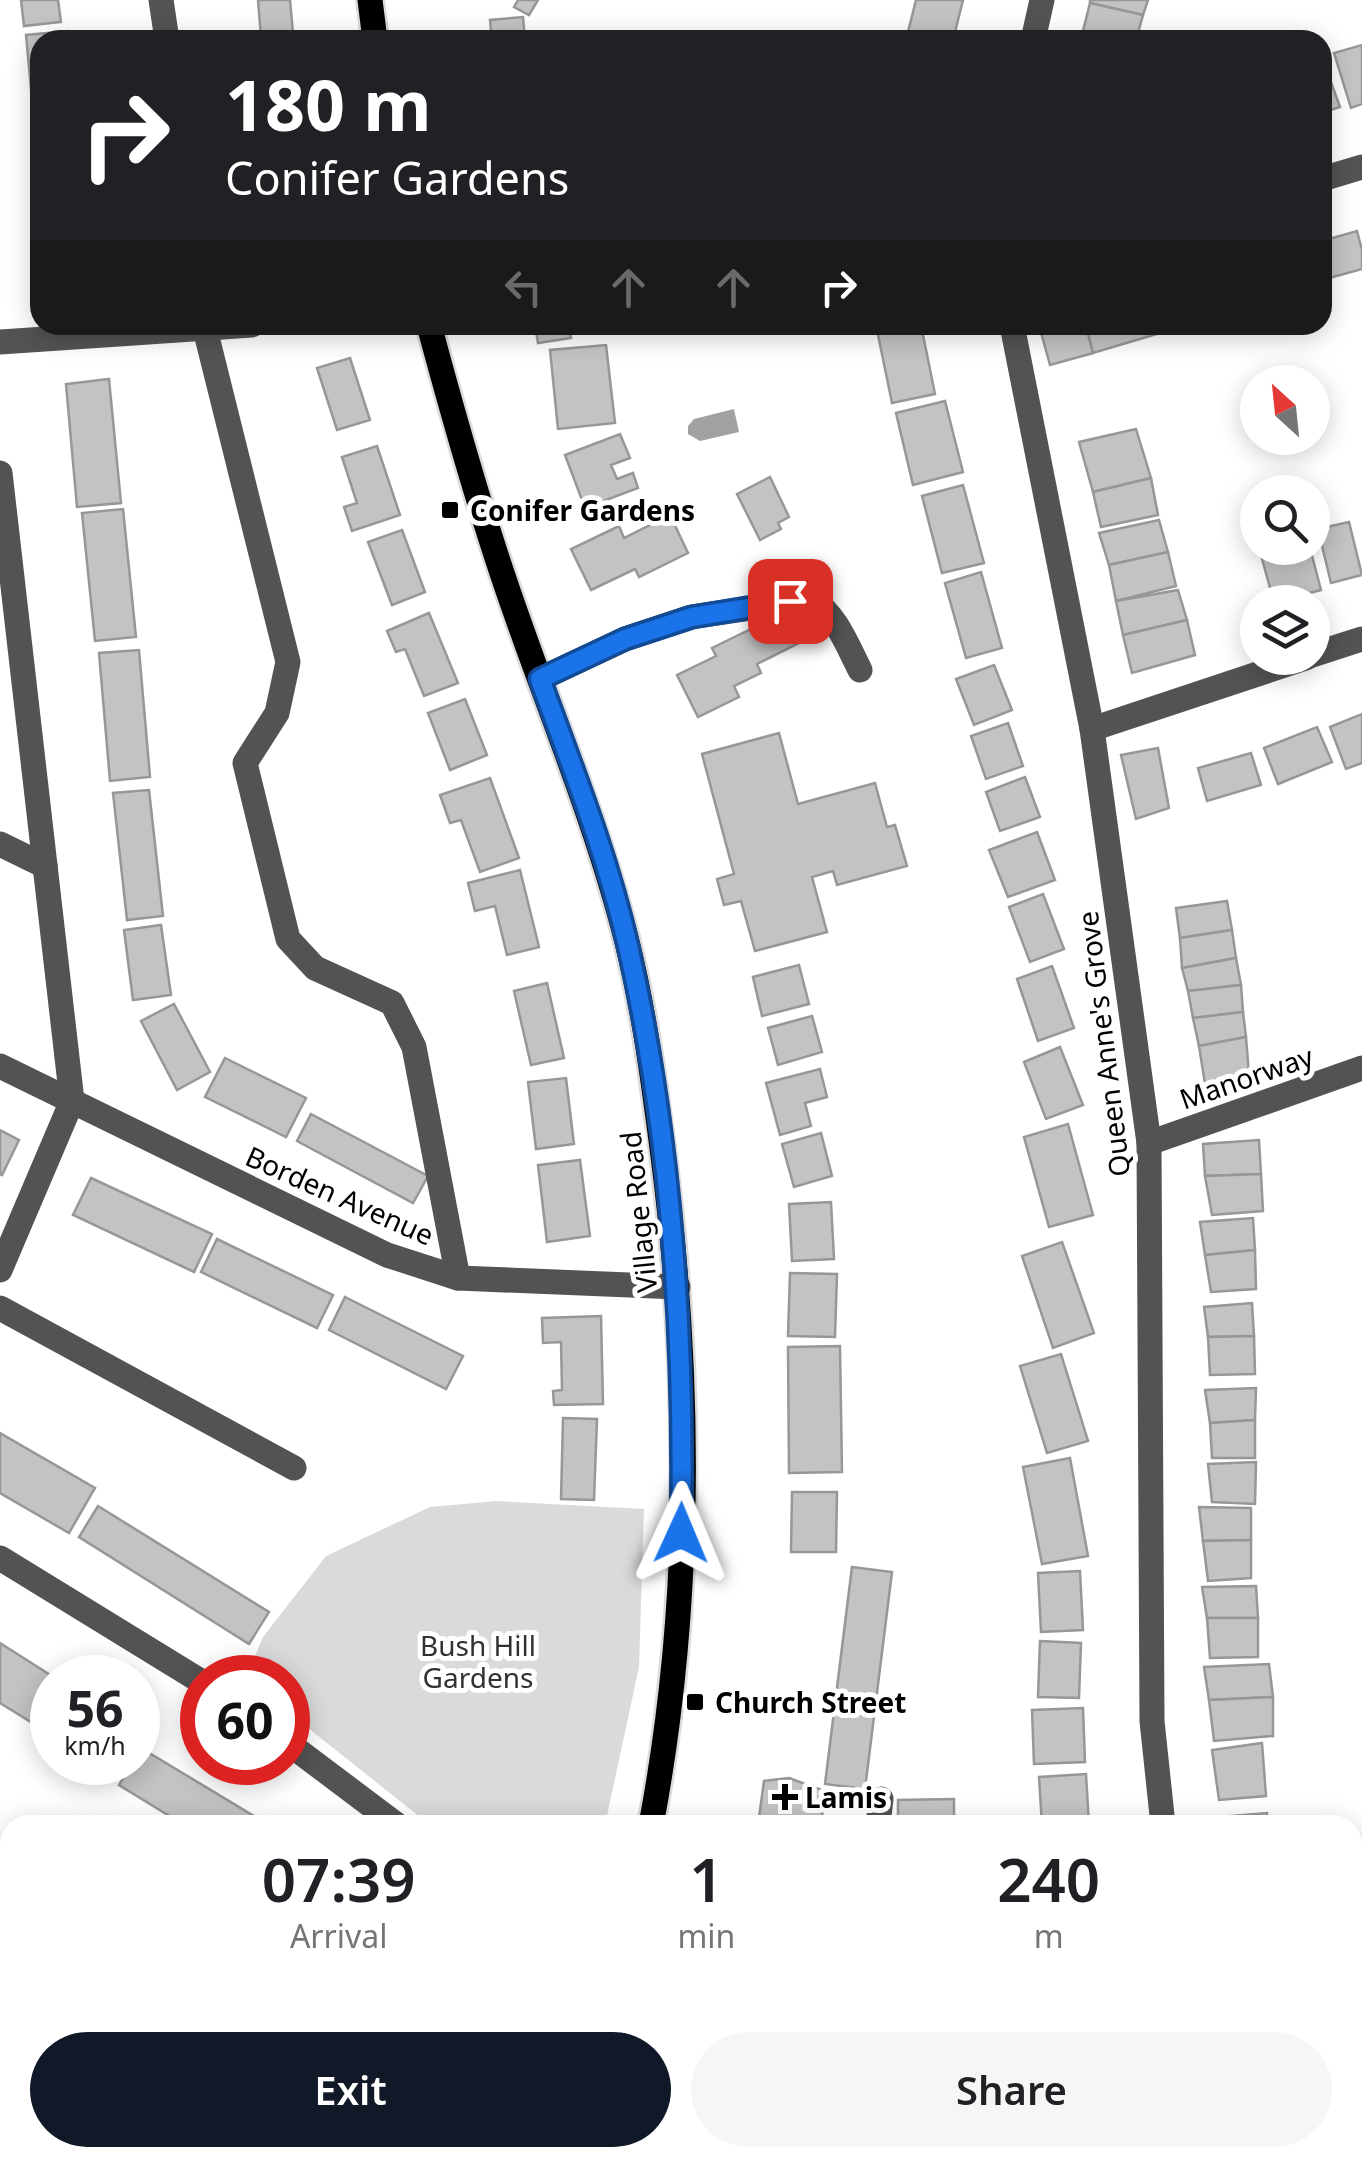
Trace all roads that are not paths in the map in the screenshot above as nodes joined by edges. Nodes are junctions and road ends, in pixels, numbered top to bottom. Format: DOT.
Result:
graph roads {
  1 [pos="162,0"];
  2 [pos="370,0"];
  3 [pos="1042,0"];
  4 [pos="166,30"];
  5 [pos="374,30"];
  6 [pos="1035,30"];
  7 [pos="1362,168"];
  8 [pos="1332,176"];
  9 [pos="102,335"];
  10 [pos="206,335"];
  11 [pos="432,335"];
  12 [pos="1014,335"];
  13 [pos="0,342"];
  14 [pos="0,473"];
  15 [pos="1362,638"];
  16 [pos="1330,649"];
  17 [pos="860,670"];
  18 [pos="1253,675"];
  19 [pos="540,679"];
  20 [pos="1092,729"];
  21 [pos="0,844"];
  22 [pos="45,866"];
  23 [pos="0,1066"];
  24 [pos="1362,1068"];
  25 [pos="72,1101"];
  26 [pos="1150,1142"];
  27 [pos="1,1267"];
  28 [pos="458,1278"];
  29 [pos="678,1287"];
  30 [pos="0,1308"];
  31 [pos="294,1468"];
  32 [pos="3,1567"];
  33 [pos="180,1669"];
  34 [pos="310,1759"];
  35 [pos="881,1798"];
  36 [pos="384,1815"];
  37 [pos="652,1815"];
  38 [pos="879,1815"];
  39 [pos="1161,1815"];
  1 -- 4 [label="street"];
  2 -- 5 [label="main road"];
  3 -- 6 [label="street"];
  7 -- 8 [label="street"];
  9 -- 13 [label="street"];
  10 -- 28 [label="street"];
  11 -- 19 [label="main road, Village Road"];
  12 -- 20 [label="street, Queen Anne's Grove"];
  14 -- 22 [label="street"];
  15 -- 16 [label="street"];
  17 -- 19 [label="street"];
  18 -- 20 [label="street"];
  19 -- 29 [label="main road, Village Road"];
  20 -- 26 [label="street, Queen Anne's Grove"];
  21 -- 22 [label="street"];
  22 -- 25 [label="street"];
  23 -- 25 [label="street, Borden Avenue"];
  24 -- 26 [label="street, Manorway"];
  25 -- 27 [label="street"];
  25 -- 28 [label="street, Borden Avenue"];
  26 -- 39 [label="street, Queen Anne's Grove"];
  28 -- 29 [label="street, Borden Avenue"];
  29 -- 37 [label="main road, Village Road"];
  30 -- 31 [label="street"];
  32 -- 33 [label="street"];
  34 -- 36 [label="street"];
  35 -- 38 [label="street"];
}
